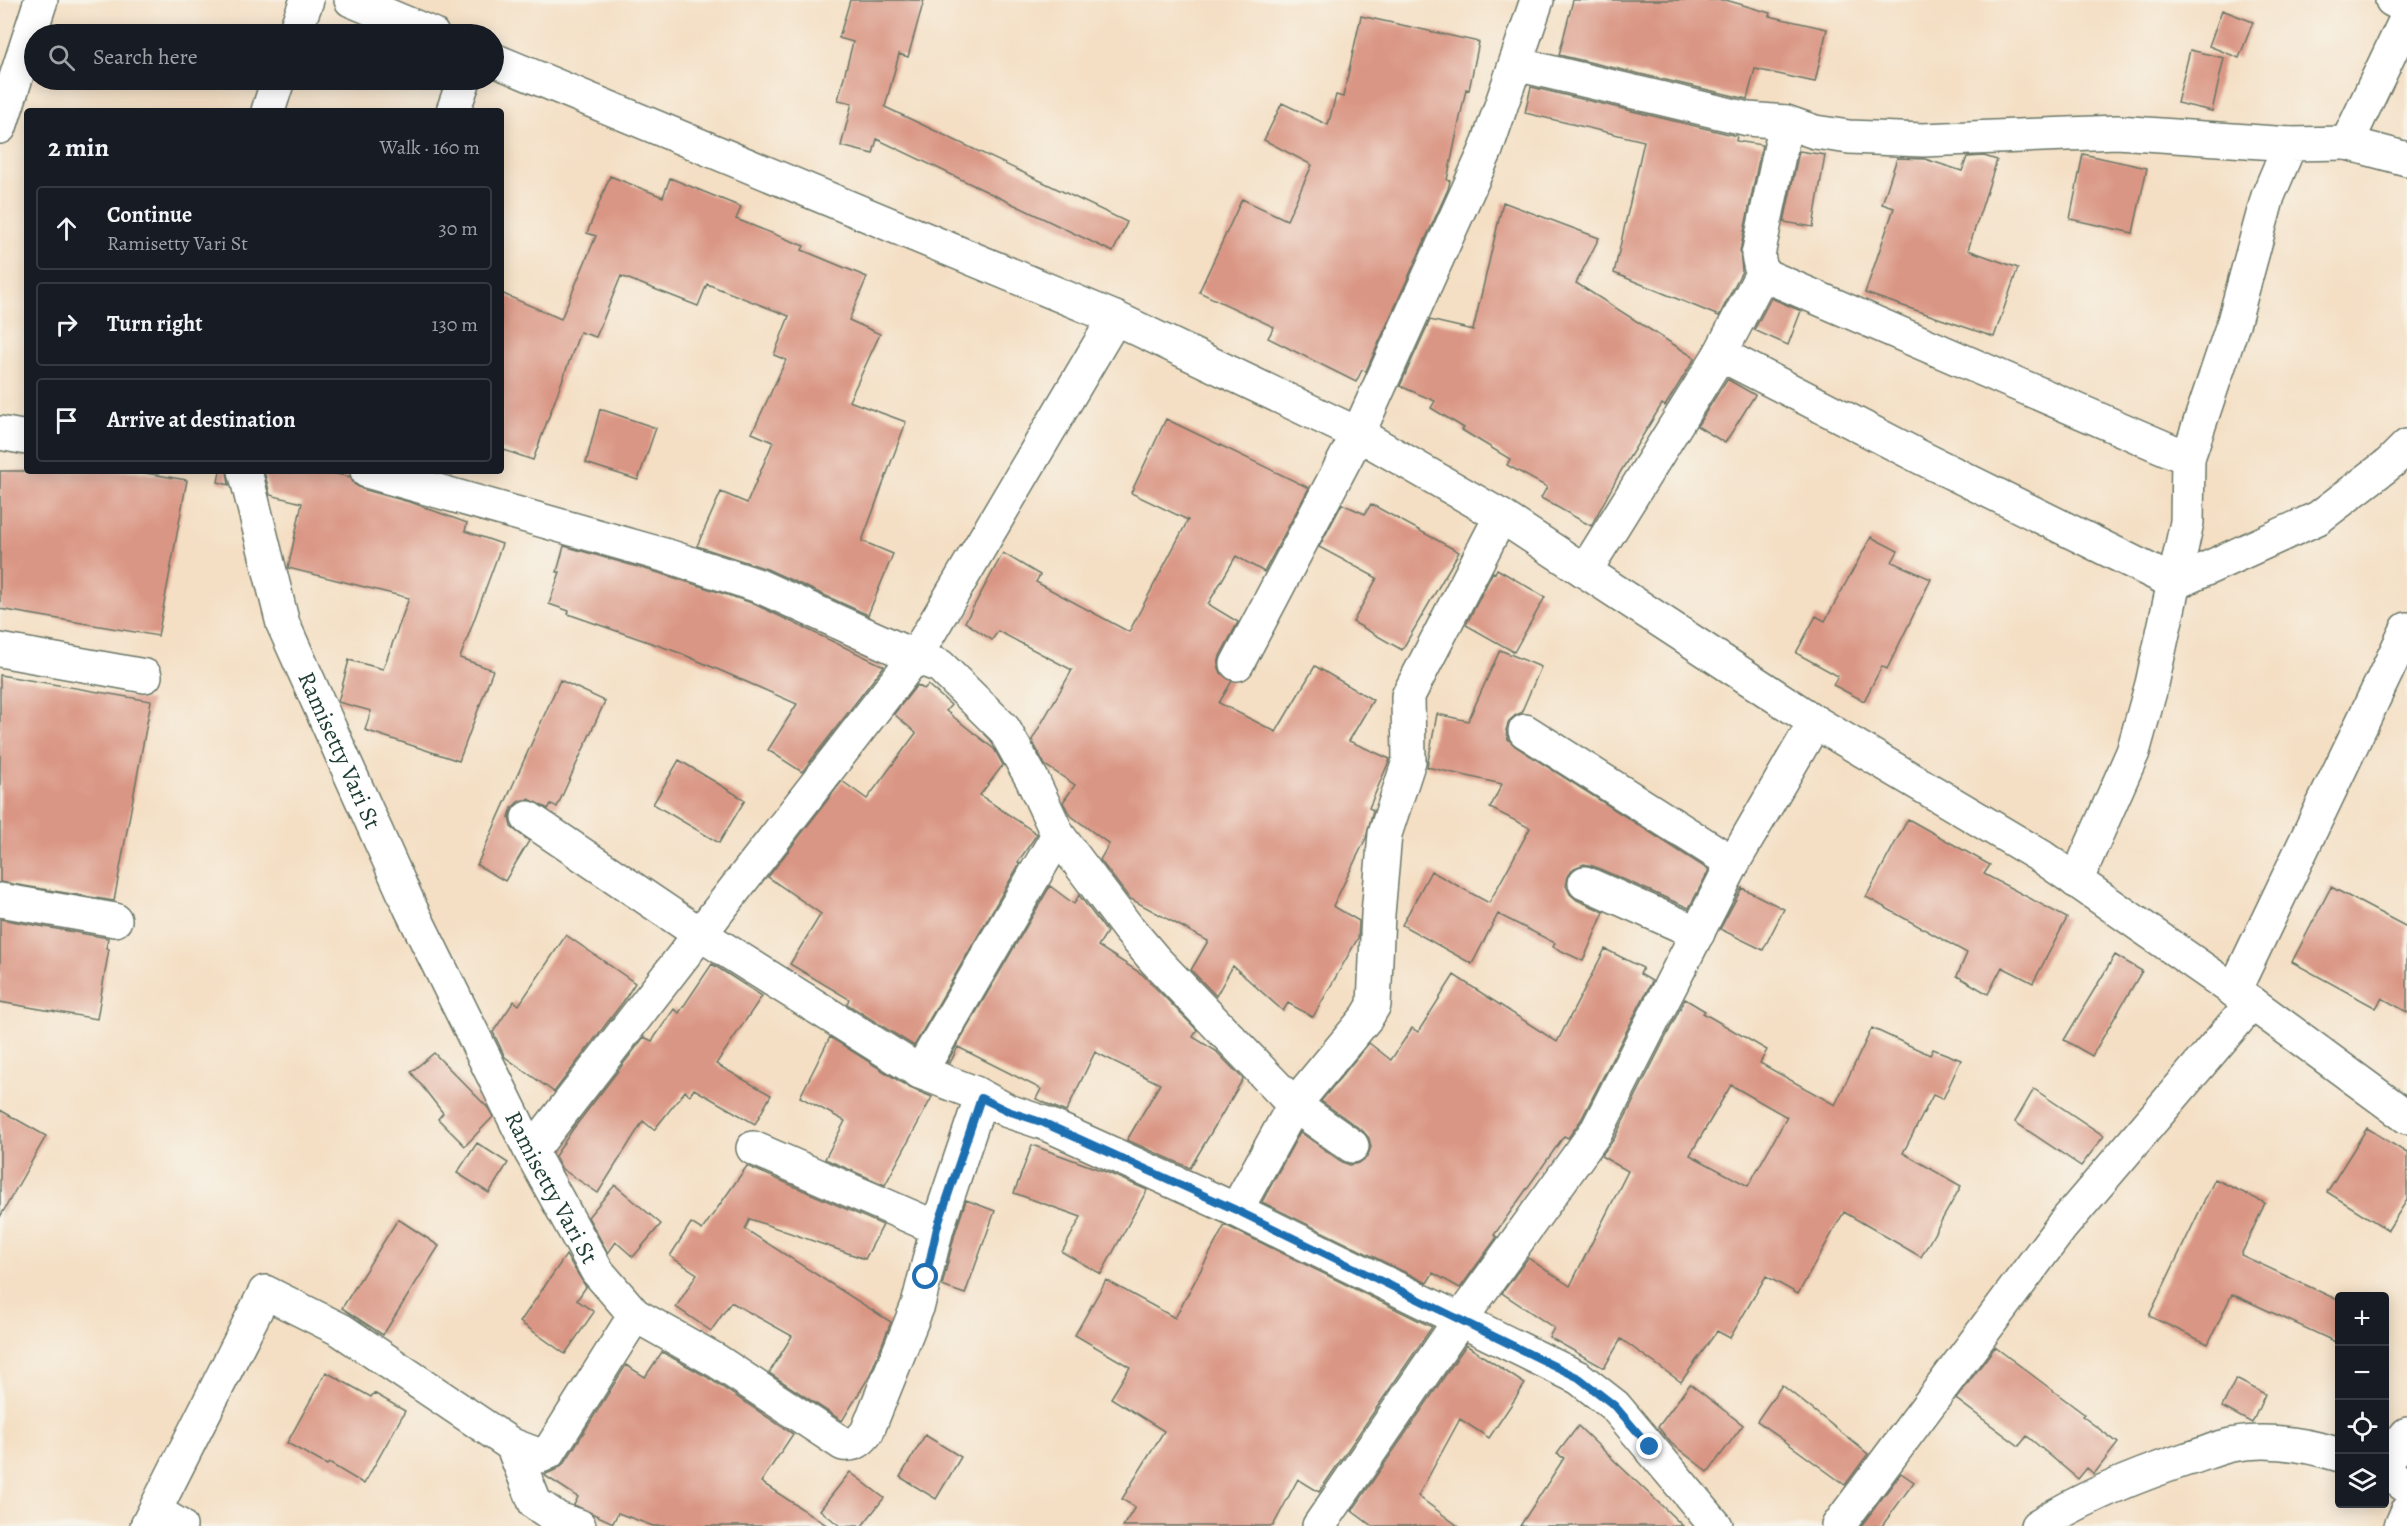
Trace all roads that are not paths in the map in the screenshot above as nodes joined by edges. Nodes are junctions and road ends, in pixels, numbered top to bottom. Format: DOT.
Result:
graph roads {
  1 [pos="41,0"];
  2 [pos="307,0"];
  3 [pos="351,0"];
  4 [pos="1538,0"];
  5 [pos="2392,0"];
  6 [pos="2407,8"];
  7 [pos="2407,17"];
  8 [pos="33,24"];
  9 [pos="298,24"];
  10 [pos="408,24"];
  11 [pos="24,52"];
  12 [pos="504,64"];
  13 [pos="1516,64"];
  14 [pos="275,90"];
  15 [pos="460,90"];
  16 [pos="269,108"];
  17 [pos="454,108"];
  18 [pos="1786,122"];
  19 [pos="0,126"];
  20 [pos="2347,143"];
  21 [pos="2290,144"];
  22 [pos="2407,159"];
  23 [pos="1762,274"];
  24 [pos="1115,318"];
  25 [pos="1720,354"];
  26 [pos="0,433"];
  27 [pos="1358,434"];
  28 [pos="24,437"];
  29 [pos="2407,446"];
  30 [pos="2188,458"];
  31 [pos="246,474"];
  32 [pos="378,474"];
  33 [pos="1501,516"];
  34 [pos="1585,572"];
  35 [pos="2175,583"];
  36 [pos="2407,629"];
  37 [pos="0,650"];
  38 [pos="915,657"];
  39 [pos="1238,664"];
  40 [pos="145,676"];
  41 [pos="1815,722"];
  42 [pos="1525,731"];
  43 [pos="528,818"];
  44 [pos="1058,835"];
  45 [pos="1733,863"];
  46 [pos="2076,881"];
  47 [pos="1585,883"];
  48 [pos="0,900"];
  49 [pos="115,920"];
  50 [pos="1698,933"];
  51 [pos="700,934"];
  52 [pos="2243,997"];
  53 [pos="921,1072"];
  54 [pos="981,1098"];
  55 [pos="1294,1105"];
  56 [pos="2407,1118"];
  57 [pos="1352,1146"];
  58 [pos="753,1148"];
  59 [pos="531,1152"];
  60 [pos="1236,1210"];
  61 [pos="937,1228"];
  62 [pos="635,1315"];
  63 [pos="1460,1320"];
  64 [pos="2407,1434"];
  65 [pos="512,1444"];
  66 [pos="2336,1454"];
  67 [pos="2389,1459"];
  68 [pos="2389,1473"];
  69 [pos="2407,1487"];
  70 [pos="2407,1512"];
  71 [pos="161,1521"];
  72 [pos="579,1526"];
  73 [pos="1319,1526"];
  74 [pos="1716,1526"];
  75 [pos="1839,1526"];
  76 [pos="2037,1526"];
  77 [pos="2401,1526"];
  1 -- 8 [label="street"];
  2 -- 9 [label="street"];
  3 -- 10 [label="street"];
  4 -- 13 [label="street"];
  5 -- 6 [label="street"];
  7 -- 20 [label="street"];
  11 -- 19 [label="street"];
  12 -- 24 [label="street"];
  13 -- 18 [label="street"];
  13 -- 27 [label="street"];
  14 -- 16 [label="street"];
  15 -- 17 [label="street"];
  18 -- 21 [label="street"];
  18 -- 23 [label="street"];
  20 -- 21 [label="street"];
  20 -- 22 [label="street"];
  21 -- 30 [label="street"];
  23 -- 25 [label="street"];
  23 -- 30 [label="street"];
  24 -- 27 [label="street"];
  24 -- 38 [label="street"];
  25 -- 34 [label="street"];
  25 -- 35 [label="street"];
  26 -- 28 [label="street"];
  27 -- 33 [label="street"];
  27 -- 39 [label="street"];
  29 -- 35 [label="street"];
  30 -- 35 [label="street"];
  31 -- 59 [label="street, Ramisetty Vari St"];
  32 -- 38 [label="street"];
  33 -- 34 [label="street"];
  33 -- 55 [label="street"];
  34 -- 41 [label="street"];
  35 -- 46 [label="street"];
  36 -- 52 [label="street"];
  37 -- 40 [label="street"];
  38 -- 44 [label="street"];
  38 -- 51 [label="street"];
  41 -- 45 [label="street"];
  41 -- 46 [label="street"];
  42 -- 45 [label="street"];
  43 -- 51 [label="street"];
  44 -- 53 [label="street"];
  44 -- 55 [label="street"];
  45 -- 50 [label="street"];
  46 -- 52 [label="street"];
  47 -- 50 [label="street"];
  48 -- 49 [label="street"];
  50 -- 63 [label="street"];
  51 -- 53 [label="street"];
  51 -- 59 [label="street"];
  52 -- 56 [label="street"];
  52 -- 75 [label="street"];
  53 -- 54 [label="street"];
  54 -- 60 [label="street"];
  54 -- 61 [label="street, Ramisetty Vari St"];
  55 -- 57 [label="street"];
  55 -- 60 [label="street"];
  58 -- 61 [label="street"];
  59 -- 62 [label="street, Ramisetty Vari St"];
  60 -- 63 [label="street"];
  61 -- 62 [label="street, Ramisetty Vari St"];
  62 -- 65 [label="street"];
  63 -- 73 [label="street"];
  63 -- 74 [label="street"];
  64 -- 67 [label="street"];
  65 -- 71 [label="street"];
  65 -- 72 [label="street"];
  66 -- 76 [label="street"];
  68 -- 69 [label="street"];
  70 -- 77 [label="street"];
}
